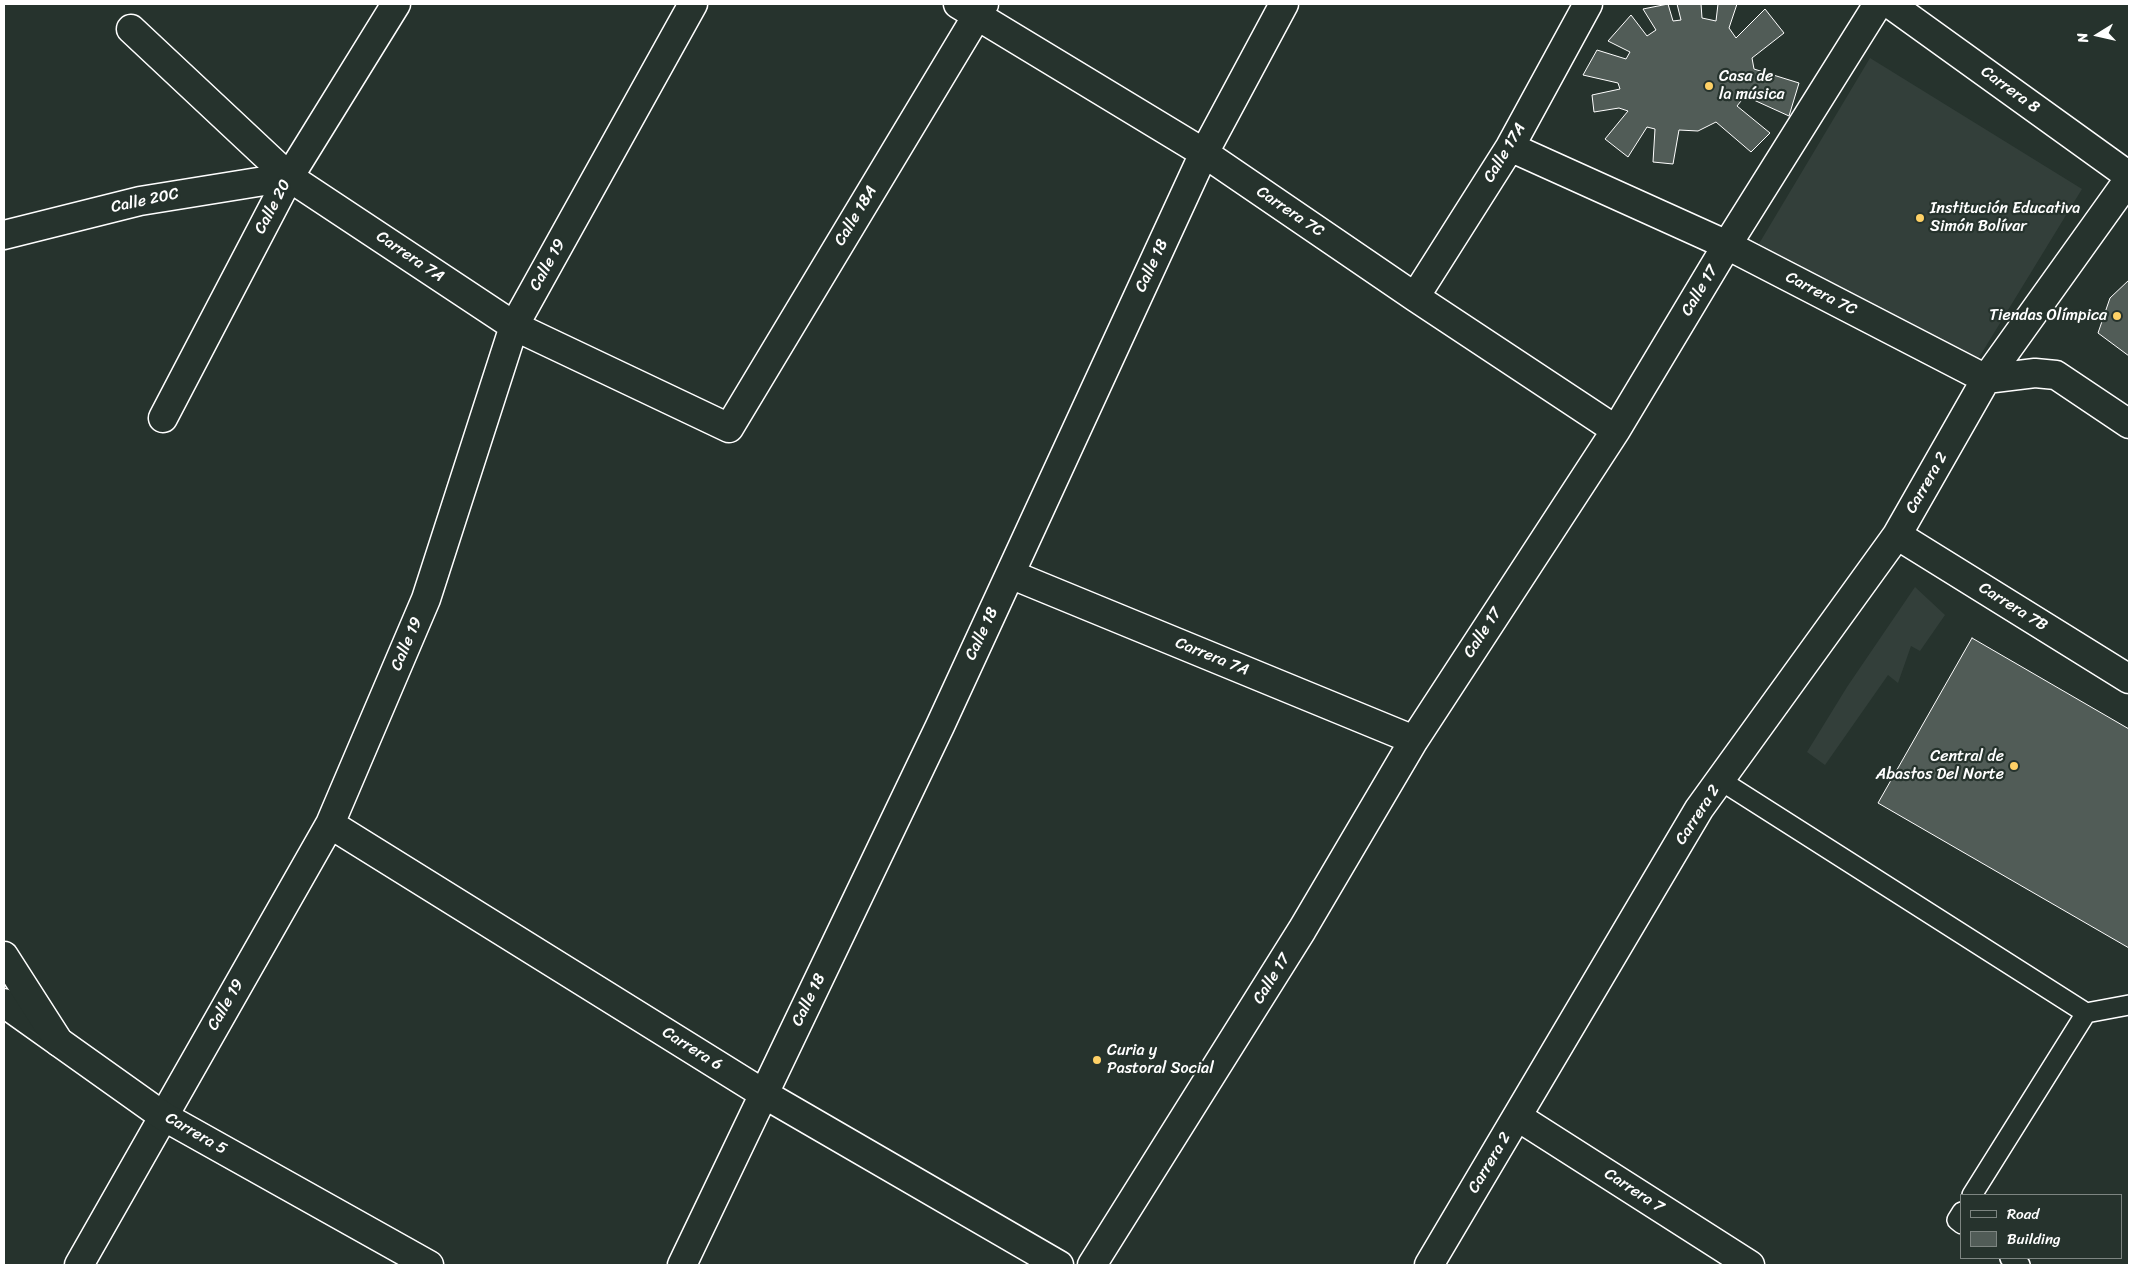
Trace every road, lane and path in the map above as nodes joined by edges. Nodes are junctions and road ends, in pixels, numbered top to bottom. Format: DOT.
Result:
graph roads {
  1 [pos="396,4"];
  2 [pos="693,4"];
  3 [pos="1284,4"];
  4 [pos="1588,4"];
  5 [pos="1878,4"];
  6 [pos="1890,4"];
  7 [pos="973,8"];
  8 [pos="131,29"];
  9 [pos="1510,147"];
  10 [pos="1204,153"];
  11 [pos="289,177"];
  12 [pos="2129,177"];
  13 [pos="4,235"];
  14 [pos="1727,245"];
  15 [pos="1415,297"];
  16 [pos="514,326"];
  17 [pos="1986,379"];
  18 [pos="164,418"];
  19 [pos="2129,424"];
  20 [pos="729,428"];
  21 [pos="1616,430"];
  22 [pos="1898,536"];
  23 [pos="1010,574"];
  24 [pos="2127,673"];
  25 [pos="1414,740"];
  26 [pos="1720,780"];
  27 [pos="330,824"];
  28 [pos="4,956"];
  29 [pos="4,1003"];
  30 [pos="2129,1004"];
  31 [pos="2086,1013"];
  32 [pos="58,1042"];
  33 [pos="764,1094"];
  34 [pos="163,1116"];
  35 [pos="1518,1117"];
  36 [pos="1973,1194"];
  37 [pos="79,1265"];
  38 [pos="429,1265"];
  39 [pos="682,1265"];
  40 [pos="1059,1265"];
  41 [pos="1092,1265"];
  42 [pos="1429,1265"];
  43 [pos="1750,1265"];
  1 -- 11 [label="street, Calle 20"];
  2 -- 16 [label="street, Calle 19"];
  3 -- 10 [label="street, Calle 18"];
  4 -- 9 [label="street, Calle 17A"];
  5 -- 14 [label="street, Calle 17"];
  6 -- 12 [label="street, Carrera 8"];
  7 -- 10 [label="street, Carrera 7C"];
  7 -- 20 [label="street, Calle 18A"];
  8 -- 11 [label="street, Carrera 7A"];
  9 -- 14 [label="street, Carrera 7C"];
  9 -- 15 [label="street, Calle 17A"];
  10 -- 15 [label="street, Carrera 7C"];
  10 -- 23 [label="street, Calle 18"];
  11 -- 13 [label="street, Calle 20C"];
  11 -- 16 [label="street, Carrera 7A"];
  11 -- 18 [label="street, Calle 20"];
  12 -- 17 [label="street, Carrera 2"];
  14 -- 17 [label="street, Carrera 7C"];
  14 -- 21 [label="street, Calle 17"];
  15 -- 21 [label="street, Carrera 7C"];
  16 -- 20 [label="street, Carrera 7A"];
  16 -- 27 [label="street, Calle 19"];
  17 -- 19 [label="street"];
  17 -- 22 [label="street, Carrera 2"];
  21 -- 25 [label="street, Calle 17"];
  22 -- 24 [label="street, Carrera 7B"];
  22 -- 26 [label="street, Carrera 2"];
  23 -- 25 [label="street, Carrera 7A"];
  23 -- 33 [label="street, Calle 18"];
  25 -- 41 [label="street, Calle 17"];
  26 -- 31 [label="lane"];
  26 -- 35 [label="street, Carrera 2"];
  27 -- 33 [label="street, Carrera 6"];
  27 -- 34 [label="street, Calle 19"];
  28 -- 32 [label="street, Carrera 5"];
  29 -- 32 [label="street"];
  30 -- 31 [label="lane"];
  31 -- 36 [label="lane"];
  32 -- 34 [label="street, Carrera 5"];
  33 -- 39 [label="street, Calle 18"];
  33 -- 40 [label="street, Carrera 6"];
  34 -- 37 [label="street, Calle 19"];
  34 -- 38 [label="street, Carrera 5"];
  35 -- 42 [label="street, Carrera 2"];
  35 -- 43 [label="street, Carrera 7"];
}
